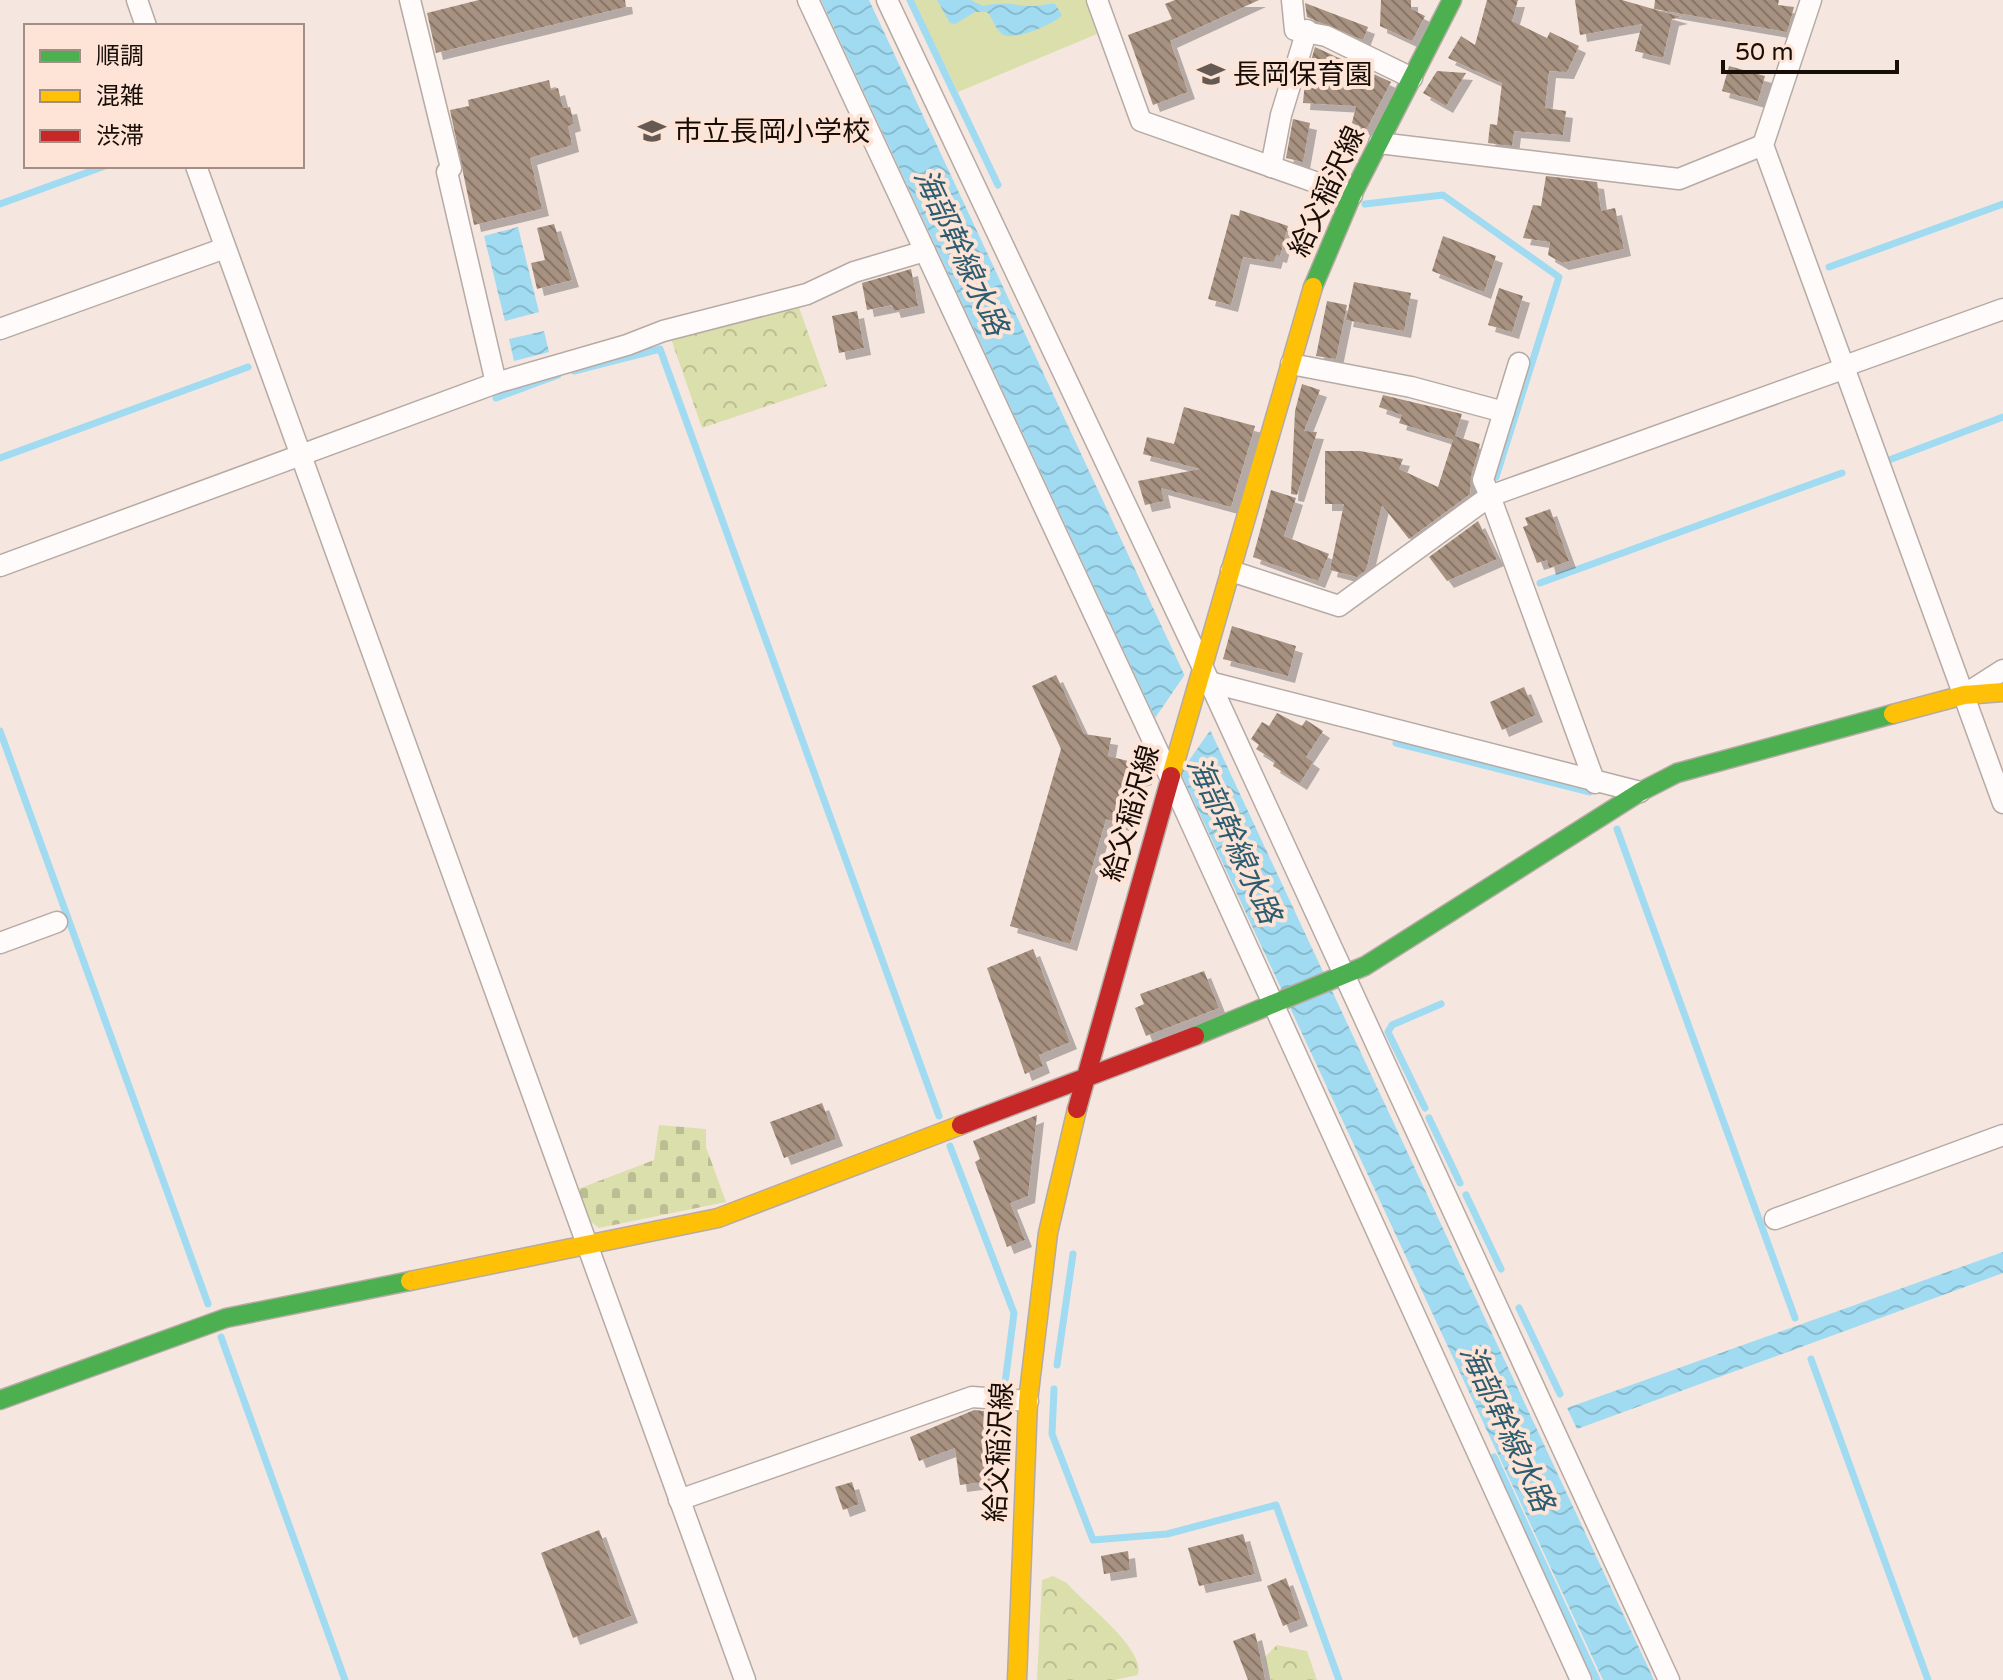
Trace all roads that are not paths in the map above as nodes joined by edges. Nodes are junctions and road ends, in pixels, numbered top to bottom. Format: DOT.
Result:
graph roads {
  1 [pos="137,0"];
  2 [pos="410,0"];
  3 [pos="808,0"];
  4 [pos="887,0"];
  5 [pos="1097,0"];
  6 [pos="1292,0"];
  7 [pos="1452,0"];
  8 [pos="1811,0"];
  9 [pos="145,24"];
  10 [pos="1307,30"];
  11 [pos="1412,78"];
  12 [pos="1379,143"];
  13 [pos="1763,145"];
  14 [pos="1271,167"];
  15 [pos="197,168"];
  16 [pos="1352,195"];
  17 [pos="225,248"];
  18 [pos="925,251"];
  19 [pos="2003,309"];
  20 [pos="0,329"];
  21 [pos="1519,363"];
  22 [pos="1291,364"];
  23 [pos="1842,368"];
  24 [pos="496,383"];
  25 [pos="1504,412"];
  26 [pos="299,456"];
  27 [pos="1490,496"];
  28 [pos="0,566"];
  29 [pos="1231,571"];
  30 [pos="2003,670"];
  31 [pos="1203,680"];
  32 [pos="2003,692"];
  33 [pos="1964,695"];
  34 [pos="1171,769"];
  35 [pos="1595,783"];
  36 [pos="1640,792"];
  37 [pos="2003,803"];
  38 [pos="57,922"];
  39 [pos="0,943"];
  40 [pos="1339,978"];
  41 [pos="1279,1004"];
  42 [pos="1084,1080"];
  43 [pos="2003,1135"];
  44 [pos="1775,1219"];
  45 [pos="587,1244"];
  46 [pos="0,1400"];
  47 [pos="1028,1401"];
  48 [pos="679,1500"];
  49 [pos="745,1680"];
  50 [pos="1017,1680"];
  51 [pos="1581,1680"];
  52 [pos="1669,1680"];
  1 -- 9 [label="street"];
  2 -- 24 [label="street"];
  3 -- 18 [label="street"];
  4 -- 31 [label="street"];
  5 -- 14 [label="street"];
  6 -- 10 [label="street"];
  7 -- 11 [label="street, 給父稲沢線"];
  8 -- 13 [label="street"];
  10 -- 11 [label="street"];
  10 -- 14 [label="street"];
  11 -- 12 [label="street, 給父稲沢線"];
  12 -- 13 [label="street"];
  12 -- 16 [label="street, 給父稲沢線"];
  13 -- 23 [label="street"];
  14 -- 16 [label="street"];
  15 -- 17 [label="street"];
  16 -- 22 [label="street, 給父稲沢線"];
  17 -- 20 [label="street"];
  17 -- 26 [label="street"];
  18 -- 24 [label="street"];
  18 -- 34 [label="street"];
  19 -- 23 [label="street"];
  21 -- 25 [label="street"];
  22 -- 25 [label="street"];
  22 -- 29 [label="street, 給父稲沢線"];
  23 -- 27 [label="street"];
  23 -- 33 [label="street"];
  24 -- 26 [label="street"];
  25 -- 27 [label="street"];
  26 -- 28 [label="street"];
  26 -- 45 [label="street"];
  27 -- 29 [label="street"];
  27 -- 35 [label="street"];
  29 -- 31 [label="street, 給父稲沢線"];
  30 -- 33 [label="street"];
  31 -- 34 [label="street, 給父稲沢線"];
  31 -- 35 [label="street"];
  31 -- 40 [label="street"];
  32 -- 33 [label="street"];
  33 -- 36 [label="street"];
  33 -- 37 [label="street"];
  34 -- 41 [label="street"];
  34 -- 42 [label="street, 給父稲沢線"];
  35 -- 36 [label="street"];
  36 -- 40 [label="street"];
  38 -- 39 [label="street"];
  40 -- 41 [label="street"];
  40 -- 52 [label="street"];
  41 -- 42 [label="street"];
  41 -- 51 [label="street"];
  42 -- 45 [label="street"];
  42 -- 47 [label="street, 給父稲沢線"];
  43 -- 44 [label="street"];
  45 -- 46 [label="street"];
  45 -- 48 [label="street"];
  47 -- 48 [label="street"];
  47 -- 50 [label="street, 給父稲沢線"];
  48 -- 49 [label="street"];
}
